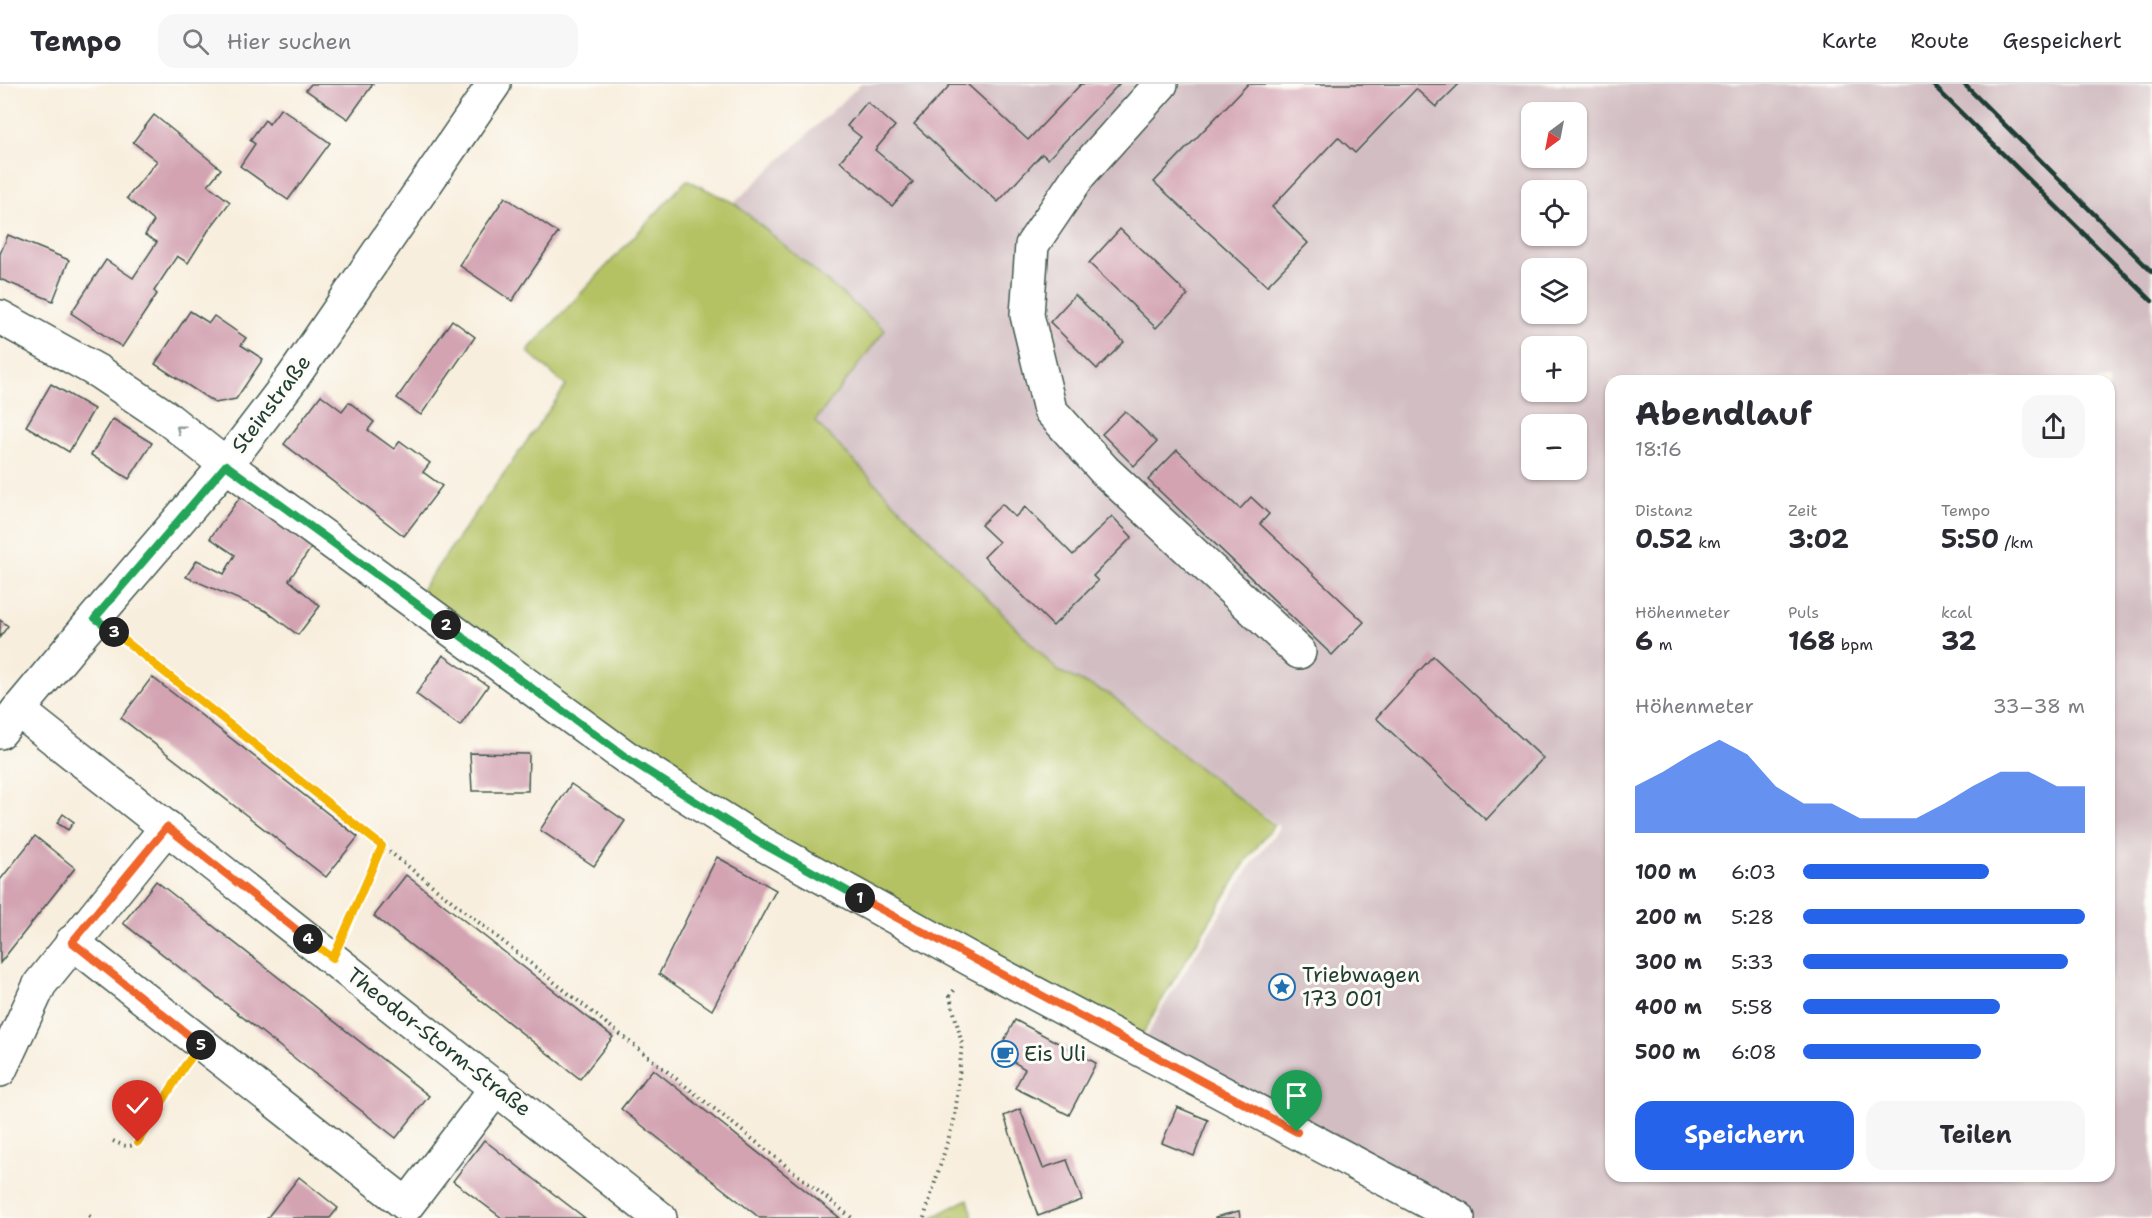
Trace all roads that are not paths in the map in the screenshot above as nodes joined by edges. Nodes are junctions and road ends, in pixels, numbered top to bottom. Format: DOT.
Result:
graph roads {
  1 [pos="494,84"];
  2 [pos="1161,84"];
  3 [pos="0,317"];
  4 [pos="226,465"];
  5 [pos="1299,652"];
  6 [pos="9,721"];
  7 [pos="167,827"];
  8 [pos="72,942"];
  9 [pos="0,1070"];
  10 [pos="497,1088"];
  11 [pos="660,1218"];
  12 [pos="1457,1218"];
  1 -- 4 [label="street, Steinstraße"];
  2 -- 5 [label="street"];
  4 -- 3 [label="street, one-way"];
  4 -- 6 [label="street, Steinstraße"];
  4 -- 12 [label="street"];
  6 -- 7 [label="street, Theodor-Storm-Straße"];
  7 -- 8 [label="street"];
  7 -- 10 [label="street, Theodor-Storm-Straße"];
  8 -- 9 [label="street"];
  8 -- 10 [label="street"];
  10 -- 11 [label="street, Theodor-Storm-Straße"];
}
